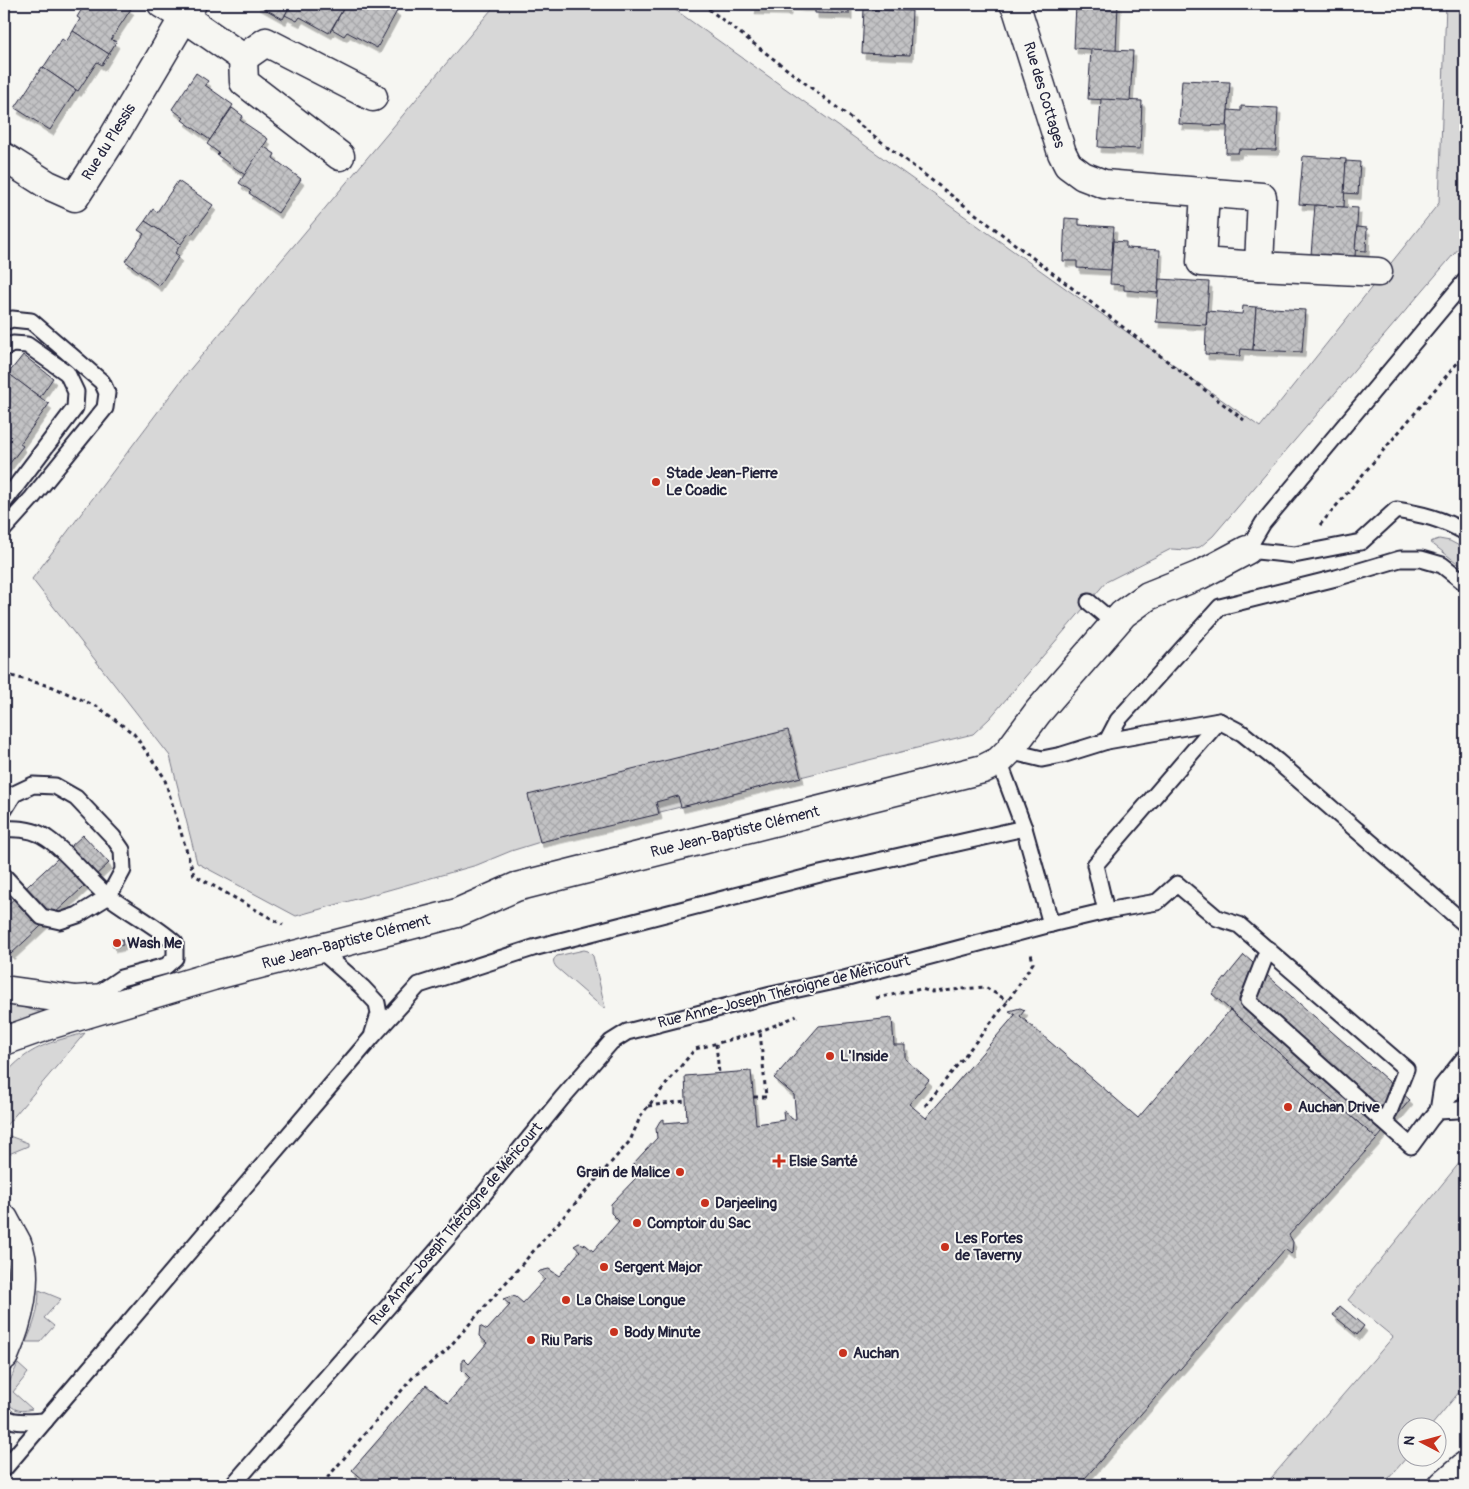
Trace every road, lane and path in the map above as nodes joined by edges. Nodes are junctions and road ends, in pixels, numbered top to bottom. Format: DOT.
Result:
graph roads {
  1 [pos="702,4"];
  2 [pos="1014,4"];
  3 [pos="179,8"];
  4 [pos="243,58"];
  5 [pos="373,97"];
  6 [pos="340,156"];
  7 [pos="4,158"];
  8 [pos="1204,192"];
  9 [pos="1260,266"];
  10 [pos="1378,272"];
  11 [pos="1465,281"];
  12 [pos="4,322"];
  13 [pos="4,348"];
  14 [pos="1465,354"];
  15 [pos="1244,420"];
  16 [pos="4,502"];
  17 [pos="4,529"];
  18 [pos="1465,532"];
  19 [pos="1247,550"];
  20 [pos="1294,556"];
  21 [pos="1465,583"];
  22 [pos="1089,602"];
  23 [pos="1115,624"];
  24 [pos="4,674"];
  25 [pos="1219,722"];
  26 [pos="1107,741"];
  27 [pos="1004,756"];
  28 [pos="4,810"];
  29 [pos="1024,828"];
  30 [pos="4,829"];
  31 [pos="4,876"];
  32 [pos="109,896"];
  33 [pos="1106,911"];
  34 [pos="1051,924"];
  35 [pos="1465,924"];
  36 [pos="287,928"];
  37 [pos="1026,931"];
  38 [pos="319,949"];
  39 [pos="1268,949"];
  40 [pos="4,990"];
  41 [pos="152,996"];
  42 [pos="90,999"];
  43 [pos="873,999"];
  44 [pos="1008,1001"];
  45 [pos="799,1016"];
  46 [pos="760,1031"];
  47 [pos="372,1037"];
  48 [pos="4,1041"];
  49 [pos="716,1044"];
  50 [pos="1465,1057"];
  51 [pos="719,1073"];
  52 [pos="1465,1078"];
  53 [pos="754,1097"];
  54 [pos="686,1101"];
  55 [pos="648,1106"];
  56 [pos="925,1106"];
  57 [pos="1465,1108"];
  58 [pos="1438,1111"];
  59 [pos="1385,1122"];
  60 [pos="4,1219"];
  61 [pos="4,1356"];
  62 [pos="4,1416"];
  63 [pos="45,1421"];
  64 [pos="1465,1466"];
  65 [pos="4,1470"];
  66 [pos="1465,1471"];
  67 [pos="233,1485"];
  68 [pos="324,1485"];
  69 [pos="1443,1485"];
  70 [pos="1454,1485"];
  1 -- 15 [label="path"];
  2 -- 8 [label="main road, Rue des Cottages"];
  3 -- 4 [label="main road, Rue du Plessis"];
  3 -- 7 [label="main road, Rue du Plessis"];
  4 -- 5 [label="main road"];
  4 -- 6 [label="main road"];
  8 -- 9 [label="main road, Rue des Cottages"];
  8 -- 9 [label="main road"];
  9 -- 10 [label="main road"];
  11 -- 19 [label="lane"];
  12 -- 17 [label="lane"];
  13 -- 16 [label="lane"];
  14 -- 20 [label="path"];
  18 -- 20 [label="lane"];
  19 -- 20 [label="lane"];
  19 -- 23 [label="main road"];
  21 -- 26 [label="lane"];
  22 -- 23 [label="lane"];
  23 -- 27 [label="main road"];
  24 -- 36 [label="path"];
  25 -- 26 [label="lane"];
  25 -- 33 [label="lane"];
  25 -- 35 [label="lane"];
  26 -- 27 [label="lane"];
  27 -- 29 [label="lane"];
  27 -- 38 [label="main road, Rue Jean-Baptiste Clément"];
  28 -- 32 [label="lane"];
  29 -- 34 [label="lane"];
  29 -- 47 [label="lane"];
  30 -- 32 [label="lane"];
  31 -- 32 [label="lane"];
  32 -- 42 [label="lane"];
  33 -- 34 [label="lane, Rue Anne-Joseph Théroigne de Méricourt"];
  33 -- 39 [label="lane, Rue Anne-Joseph Théroigne de Méricourt"];
  34 -- 37 [label="lane, Rue Anne-Joseph Théroigne de Méricourt"];
  37 -- 44 [label="path"];
  37 -- 67 [label="lane, Rue Anne-Joseph Théroigne de Méricourt"];
  38 -- 41 [label="main road, Rue Jean-Baptiste Clément"];
  38 -- 47 [label="lane"];
  39 -- 59 [label="lane"];
  39 -- 59 [label="lane, Rue Anne-Joseph Théroigne de Méricourt"];
  40 -- 42 [label="main road, Rue Jean-Baptiste Clément"];
  41 -- 42 [label="main road, Rue Jean-Baptiste Clément"];
  41 -- 48 [label="main road, Rue Jean-Baptiste Clément"];
  43 -- 44 [label="path"];
  44 -- 56 [label="path"];
  45 -- 46 [label="path"];
  46 -- 49 [label="path"];
  46 -- 53 [label="path"];
  47 -- 63 [label="lane"];
  49 -- 51 [label="path"];
  49 -- 55 [label="path"];
  50 -- 58 [label="lane"];
  52 -- 58 [label="lane"];
  54 -- 55 [label="path"];
  55 -- 68 [label="path"];
  57 -- 58 [label="lane"];
  58 -- 59 [label="lane"];
  60 -- 61 [label="main road"];
  62 -- 63 [label="lane"];
  63 -- 65 [label="lane"];
  64 -- 69 [label="main road"];
  66 -- 70 [label="main road"];
}
